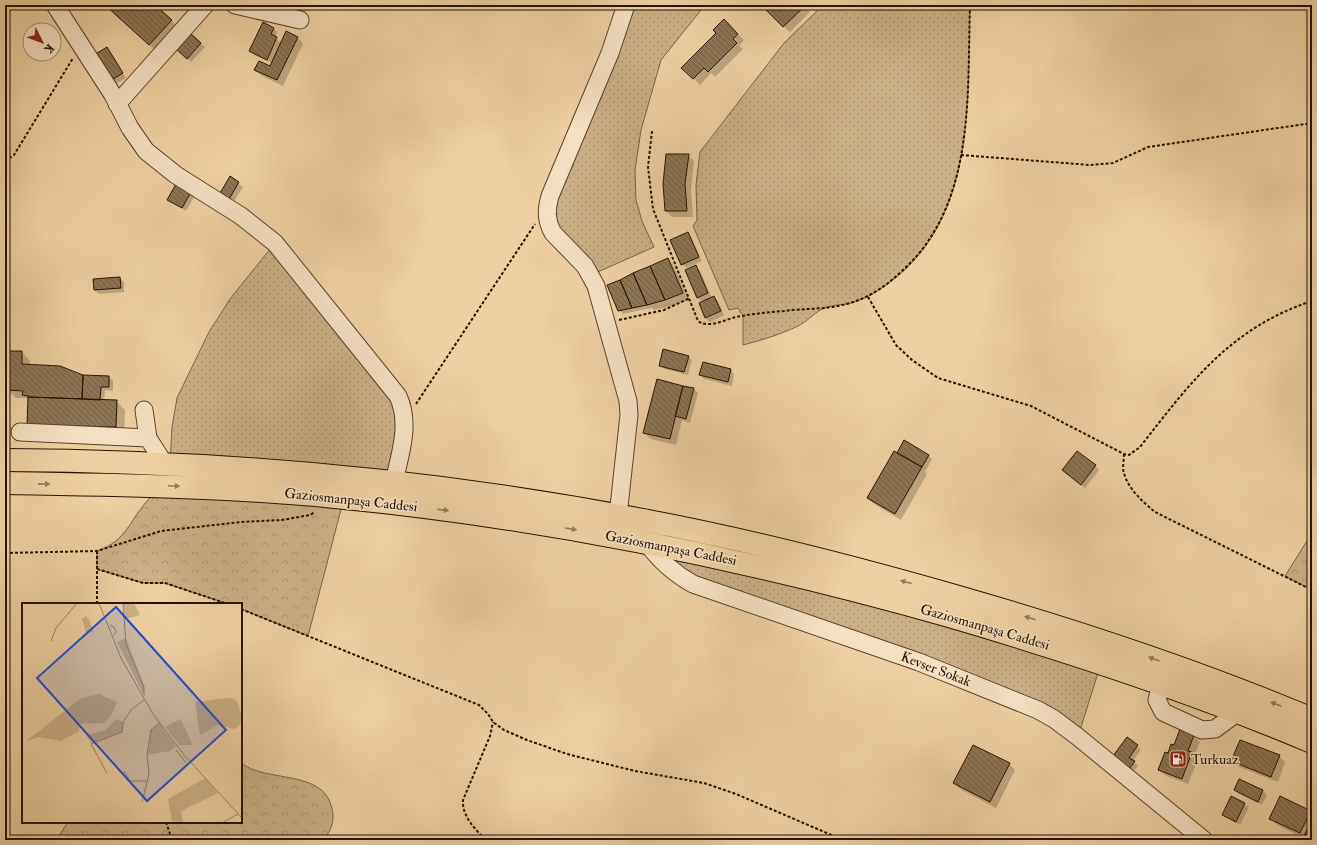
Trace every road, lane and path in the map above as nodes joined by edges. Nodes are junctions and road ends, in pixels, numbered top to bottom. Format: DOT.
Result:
graph roads {
  1 [pos="54,5"];
  2 [pos="205,5"];
  3 [pos="235,5"];
  4 [pos="626,5"];
  5 [pos="970,5"];
  6 [pos="300,20"];
  7 [pos="82,46"];
  8 [pos="117,104"];
  9 [pos="1312,123"];
  10 [pos="652,131"];
  11 [pos="962,155"];
  12 [pos="5,161"];
  13 [pos="548,205"];
  14 [pos="868,296"];
  15 [pos="690,298"];
  16 [pos="1312,301"];
  17 [pos="607,322"];
  18 [pos="144,410"];
  19 [pos="405,420"];
  20 [pos="20,432"];
  21 [pos="148,438"];
  22 [pos="1124,454"];
  23 [pos="5,460"];
  24 [pos="164,463"];
  25 [pos="394,482"];
  26 [pos="5,483"];
  27 [pos="316,512"];
  28 [pos="618,516"];
  29 [pos="646,542"];
  30 [pos="97,551"];
  31 [pos="5,552"];
  32 [pos="97,569"];
  33 [pos="1312,590"];
  34 [pos="97,603"];
  35 [pos="225,603"];
  36 [pos="242,609"];
  37 [pos="1162,684"];
  38 [pos="1238,712"];
  39 [pos="1312,719"];
  40 [pos="492,722"];
  41 [pos="1312,742"];
  42 [pos="166,823"];
  43 [pos="172,840"];
  44 [pos="485,840"];
  45 [pos="843,840"];
  46 [pos="1204,840"];
  1 -- 7 [label="street"];
  2 -- 8 [label="street"];
  3 -- 6 [label="street"];
  4 -- 13 [label="street"];
  5 -- 11 [label="path"];
  7 -- 8 [label="street"];
  7 -- 12 [label="path"];
  8 -- 19 [label="street"];
  9 -- 11 [label="path"];
  10 -- 15 [label="path"];
  11 -- 14 [label="path"];
  13 -- 17 [label="street"];
  13 -- 19 [label="path"];
  14 -- 15 [label="path"];
  14 -- 22 [label="path"];
  15 -- 17 [label="path"];
  16 -- 22 [label="path"];
  17 -- 28 [label="street"];
  18 -- 21 [label="street"];
  19 -- 25 [label="street"];
  20 -- 21 [label="street"];
  21 -- 24 [label="street"];
  22 -- 33 [label="path"];
  23 -- 24 [label="highway, Gaziosmanpaşa Caddesi"];
  24 -- 25 [label="highway, Gaziosmanpaşa Caddesi"];
  25 -- 28 [label="highway, Gaziosmanpaşa Caddesi"];
  26 -- 29 [label="highway, Gaziosmanpaşa Caddesi, one-way"];
  27 -- 30 [label="path"];
  39 -- 28 [label="highway, Gaziosmanpaşa Caddesi, one-way"];
  29 -- 37 [label="highway, Gaziosmanpaşa Caddesi"];
  29 -- 46 [label="street, Kevser Sokak"];
  30 -- 31 [label="path"];
  30 -- 32 [label="path"];
  32 -- 34 [label="path"];
  32 -- 35 [label="path"];
  36 -- 40 [label="path"];
  37 -- 38 [label="highway, Gaziosmanpaşa Caddesi"];
  37 -- 38 [label="street"];
  38 -- 41 [label="highway, Gaziosmanpaşa Caddesi"];
  40 -- 44 [label="path"];
  40 -- 45 [label="path"];
  42 -- 43 [label="path"];
}
